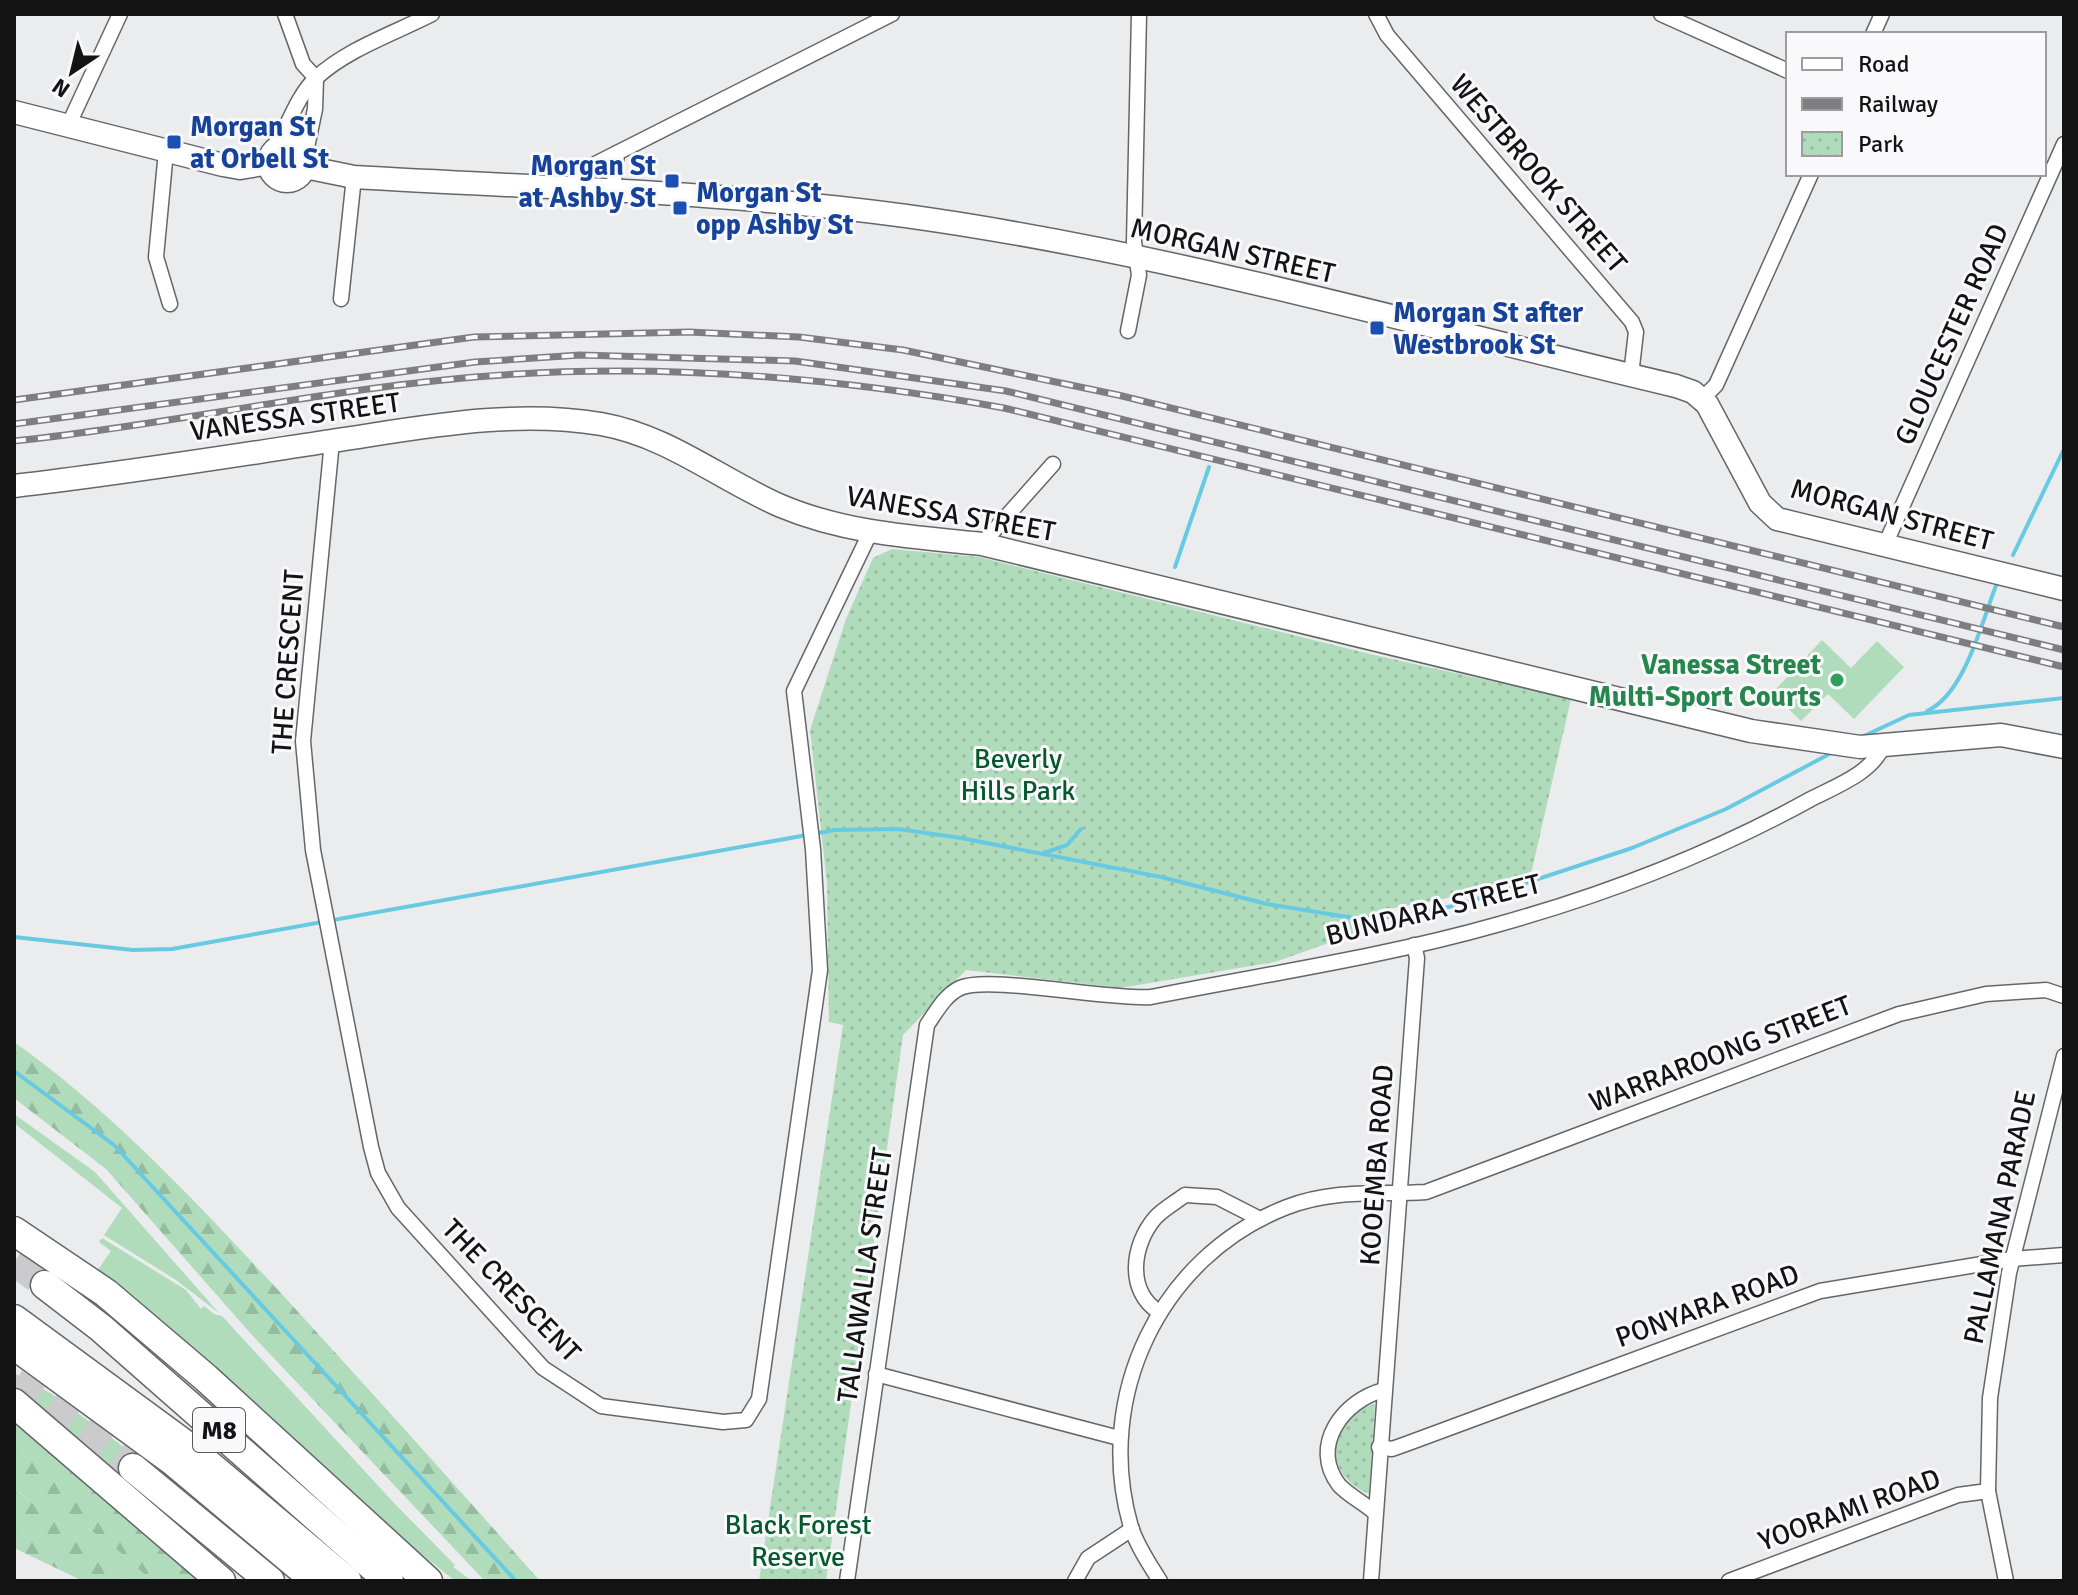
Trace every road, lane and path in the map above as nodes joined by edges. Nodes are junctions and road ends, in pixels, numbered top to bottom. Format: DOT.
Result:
graph roads {
  1 [pos="120,14"];
  2 [pos="285,14"];
  3 [pos="432,14"];
  4 [pos="892,14"];
  5 [pos="1139,14"];
  6 [pos="1376,14"];
  7 [pos="1661,14"];
  8 [pos="1786,70"];
  9 [pos="316,78"];
  10 [pos="14,112"];
  11 [pos="68,126"];
  12 [pos="2064,144"];
  13 [pos="166,151"];
  14 [pos="617,153"];
  15 [pos="272,155"];
  16 [pos="305,162"];
  17 [pos="1810,176"];
  18 [pos="354,177"];
  19 [pos="575,191"];
  20 [pos="613,192"];
  21 [pos="1137,257"];
  22 [pos="341,299"];
  23 [pos="170,304"];
  24 [pos="1128,331"];
  25 [pos="1631,375"];
  26 [pos="1703,398"];
  27 [pos="332,441"];
  28 [pos="1053,464"];
  29 [pos="14,486"];
  30 [pos="870,533"];
  31 [pos="982,544"];
  32 [pos="1885,545"];
  33 [pos="2064,589"];
  34 [pos="1872,746"];
  35 [pos="2064,747"];
  36 [pos="1414,945"];
  37 [pos="960,988"];
  38 [pos="2064,996"];
  39 [pos="2064,1056"];
  40 [pos="1400,1192"];
  41 [pos="1260,1219"];
  42 [pos="14,1231"];
  43 [pos="2064,1255"];
  44 [pos="2012,1259"];
  45 [pos="45,1285"];
  46 [pos="1159,1312"];
  47 [pos="14,1319"];
  48 [pos="14,1345"];
  49 [pos="876,1374"];
  50 [pos="1384,1390"];
  51 [pos="14,1403"];
  52 [pos="1119,1438"];
  53 [pos="1379,1447"];
  54 [pos="133,1468"];
  55 [pos="1988,1491"];
  56 [pos="1374,1512"];
  57 [pos="1132,1529"];
  58 [pos="221,1581"];
  59 [pos="270,1581"];
  60 [pos="316,1581"];
  61 [pos="347,1581"];
  62 [pos="389,1581"];
  63 [pos="428,1581"];
  64 [pos="847,1581"];
  65 [pos="1075,1581"];
  66 [pos="1160,1581"];
  67 [pos="1371,1581"];
  68 [pos="1729,1581"];
  69 [pos="2006,1581"];
  1 -- 11 [label="street"];
  2 -- 9 [label="street"];
  3 -- 9 [label="street"];
  4 -- 14 [label="street"];
  5 -- 21 [label="street"];
  6 -- 25 [label="street, WESTBROOK STREET"];
  7 -- 8 [label="street"];
  9 -- 15 [label="street"];
  9 -- 16 [label="street"];
  10 -- 11 [label="street"];
  11 -- 13 [label="street"];
  12 -- 32 [label="street, GLOUCESTER ROAD"];
  13 -- 15 [label="street"];
  13 -- 23 [label="street"];
  14 -- 19 [label="street"];
  14 -- 20 [label="street"];
  15 -- 16 [label="street"];
  15 -- 16 [label="street"];
  16 -- 18 [label="street, MORGAN STREET"];
  17 -- 26 [label="street"];
  18 -- 19 [label="street, MORGAN STREET"];
  18 -- 22 [label="street"];
  19 -- 20 [label="street, MORGAN STREET"];
  20 -- 21 [label="street, MORGAN STREET"];
  21 -- 24 [label="street"];
  21 -- 25 [label="street, MORGAN STREET"];
  25 -- 26 [label="street, MORGAN STREET"];
  26 -- 32 [label="street, MORGAN STREET"];
  27 -- 29 [label="street, VANESSA STREET"];
  27 -- 30 [label="street, VANESSA STREET"];
  27 -- 30 [label="street, THE CRESCENT"];
  28 -- 31 [label="street"];
  30 -- 31 [label="street, VANESSA STREET"];
  31 -- 34 [label="street, VANESSA STREET"];
  32 -- 33 [label="street, MORGAN STREET"];
  34 -- 35 [label="street, VANESSA STREET"];
  34 -- 36 [label="street, BUNDARA STREET"];
  36 -- 37 [label="street, BUNDARA STREET"];
  36 -- 40 [label="street, KOOEMBA ROAD"];
  37 -- 49 [label="street, TALLAWALLA STREET"];
  38 -- 40 [label="street, WARRAROONG STREET"];
  39 -- 44 [label="street, PALLAMANA PARADE"];
  40 -- 41 [label="street, WARRAROONG STREET"];
  40 -- 50 [label="street, KOOEMBA ROAD"];
  41 -- 46 [label="street, WARRAROONG STREET"];
  41 -- 46 [label="street"];
  42 -- 63 [label="highway"];
  43 -- 44 [label="street, PONYARA ROAD"];
  44 -- 53 [label="street, PONYARA ROAD"];
  44 -- 55 [label="street, PALLAMANA PARADE"];
  45 -- 62 [label="highway, M8"];
  46 -- 52 [label="street, WARRAROONG STREET"];
  47 -- 61 [label="highway"];
  48 -- 60 [label="highway"];
  49 -- 52 [label="street"];
  49 -- 64 [label="street, TALLAWALLA STREET"];
  50 -- 53 [label="street, KOOEMBA ROAD"];
  50 -- 56 [label="street"];
  51 -- 58 [label="highway"];
  52 -- 57 [label="street, WARRAROONG STREET"];
  53 -- 56 [label="street, KOOEMBA ROAD"];
  54 -- 59 [label="highway"];
  55 -- 68 [label="street, YOORAMI ROAD"];
  55 -- 69 [label="street, PALLAMANA PARADE"];
  56 -- 67 [label="street, KOOEMBA ROAD"];
  57 -- 65 [label="street"];
  57 -- 66 [label="street"];
}
